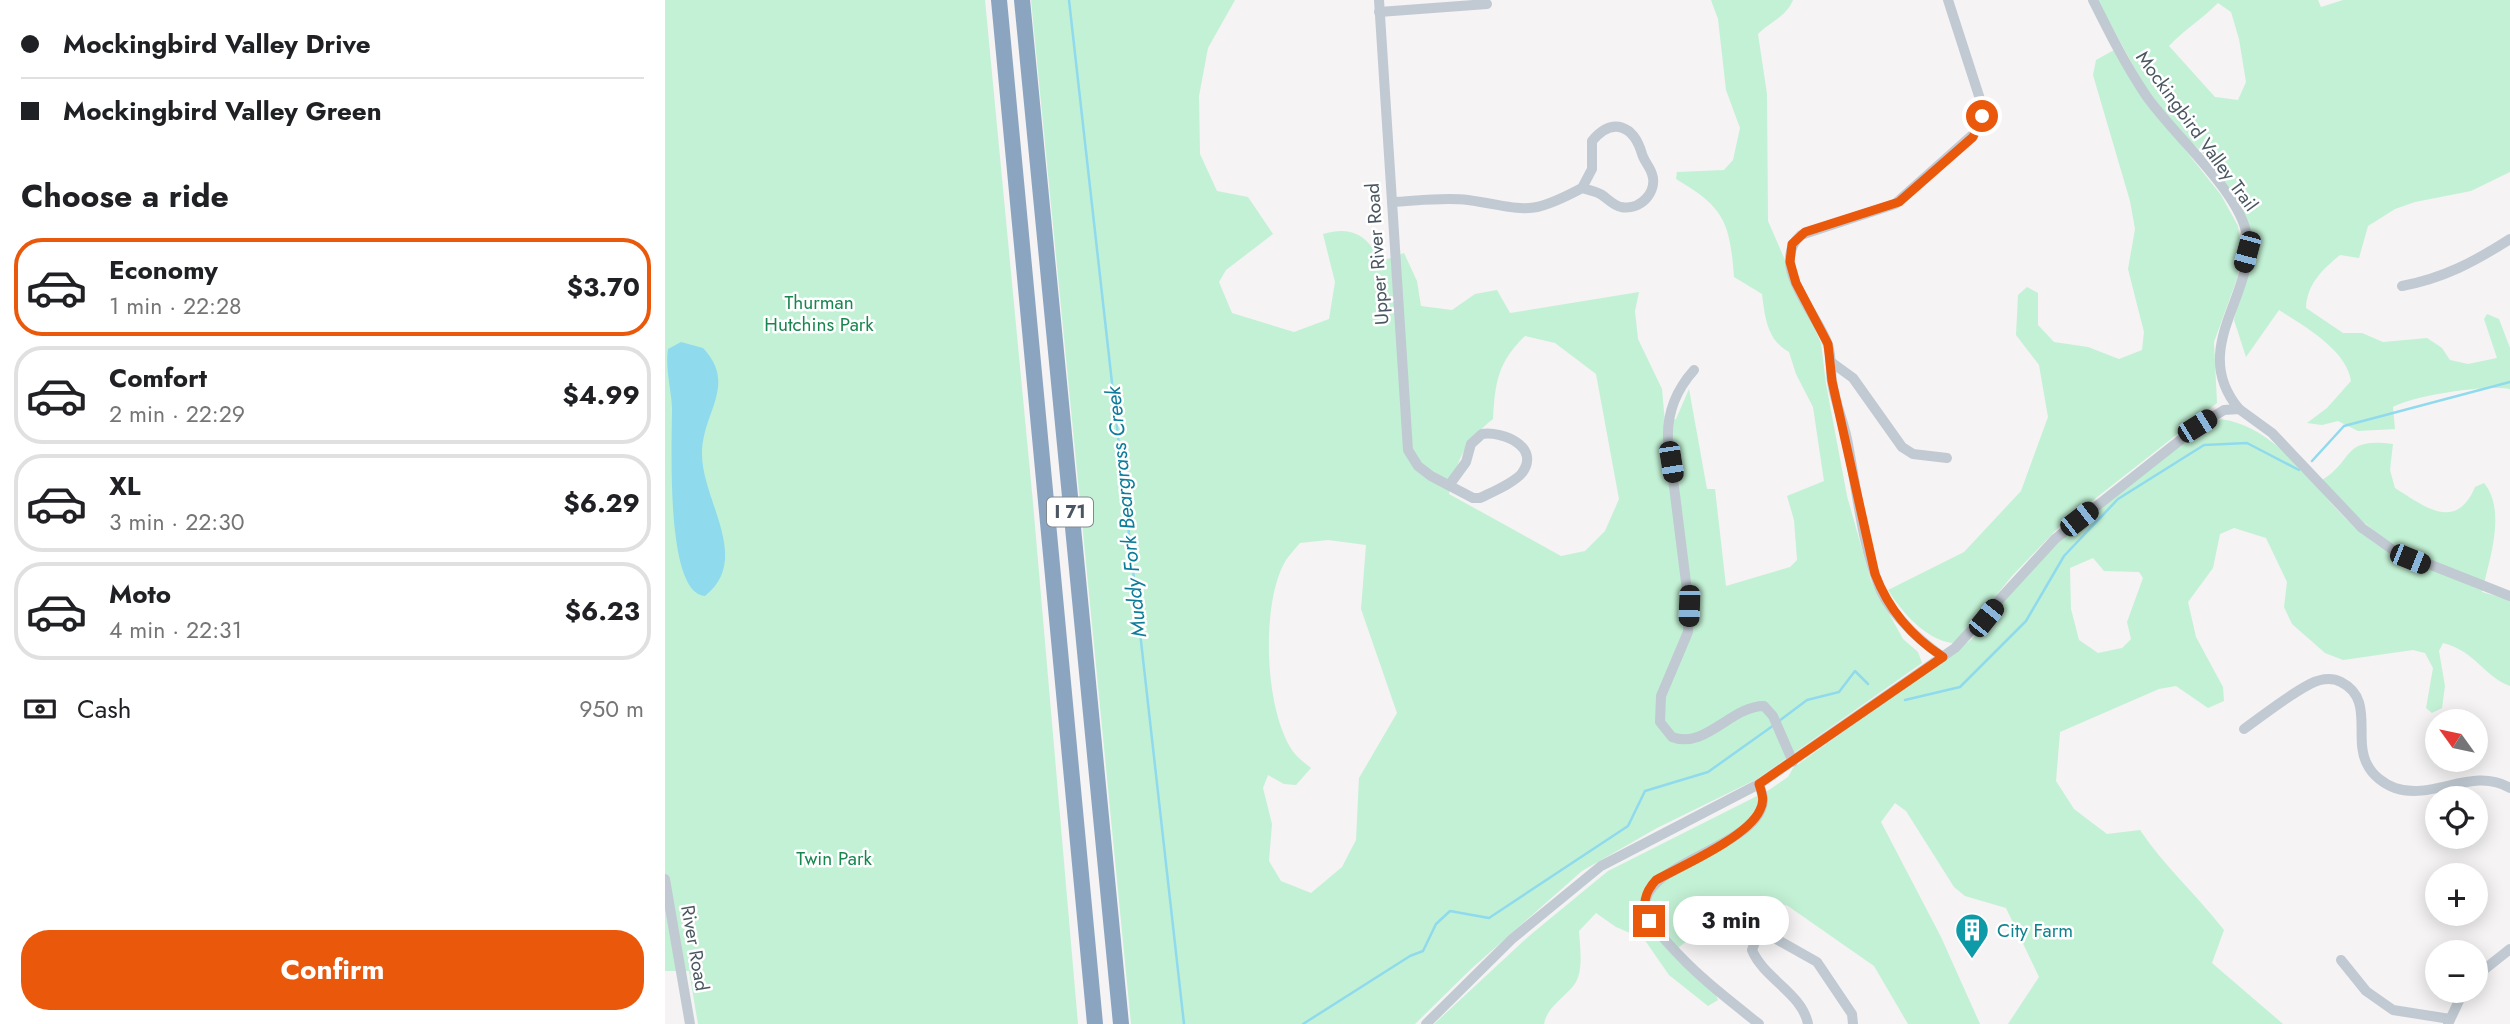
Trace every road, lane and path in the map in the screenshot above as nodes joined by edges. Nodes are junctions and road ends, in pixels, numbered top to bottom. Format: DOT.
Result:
graph roads {
  1 [pos="999,0"];
  2 [pos="1022,0"];
  3 [pos="1379,0"];
  4 [pos="1948,0"];
  5 [pos="2094,0"];
  6 [pos="1487,4"];
  7 [pos="1379,12"];
  8 [pos="1581,188"];
  9 [pos="1392,202"];
  10 [pos="2510,239"];
  11 [pos="2402,286"];
  12 [pos="1831,362"];
  13 [pos="1694,370"];
  14 [pos="2239,409"];
  15 [pos="1947,458"];
  16 [pos="1450,484"];
  17 [pos="2510,596"];
  18 [pos="1943,657"];
  19 [pos="2244,729"];
  20 [pos="1793,762"];
  21 [pos="1759,784"];
  22 [pos="2510,788"];
  23 [pos="665,879"];
  24 [pos="2510,949"];
  25 [pos="2341,960"];
  26 [pos="2488,966"];
  27 [pos="2458,1003"];
  28 [pos="2449,1022"];
  29 [pos="690,1024"];
  30 [pos="1095,1024"];
  31 [pos="1121,1024"];
  32 [pos="1426,1024"];
  33 [pos="1759,1024"];
  34 [pos="1808,1024"];
  35 [pos="1853,1024"];
  1 -- 30 [label="highway, I 71"];
  2 -- 31 [label="highway, I 71"];
  3 -- 7 [label="street, Upper River Road"];
  4 -- 12 [label="street"];
  5 -- 14 [label="street, Mockingbird Valley Trail"];
  6 -- 7 [label="street"];
  7 -- 9 [label="street, Upper River Road"];
  8 -- 8 [label="street"];
  8 -- 9 [label="street"];
  9 -- 16 [label="street, Upper River Road"];
  10 -- 11 [label="street"];
  12 -- 15 [label="street"];
  12 -- 18 [label="street"];
  13 -- 20 [label="street"];
  14 -- 17 [label="street"];
  14 -- 18 [label="street"];
  16 -- 16 [label="street, Upper River Road"];
  18 -- 20 [label="street"];
  19 -- 22 [label="street"];
  20 -- 21 [label="street"];
  21 -- 32 [label="street"];
  21 -- 33 [label="street"];
  23 -- 29 [label="street, River Road"];
  24 -- 26 [label="street"];
  25 -- 28 [label="street"];
  27 -- 28 [label="street"];
  34 -- 35 [label="street"];
}
